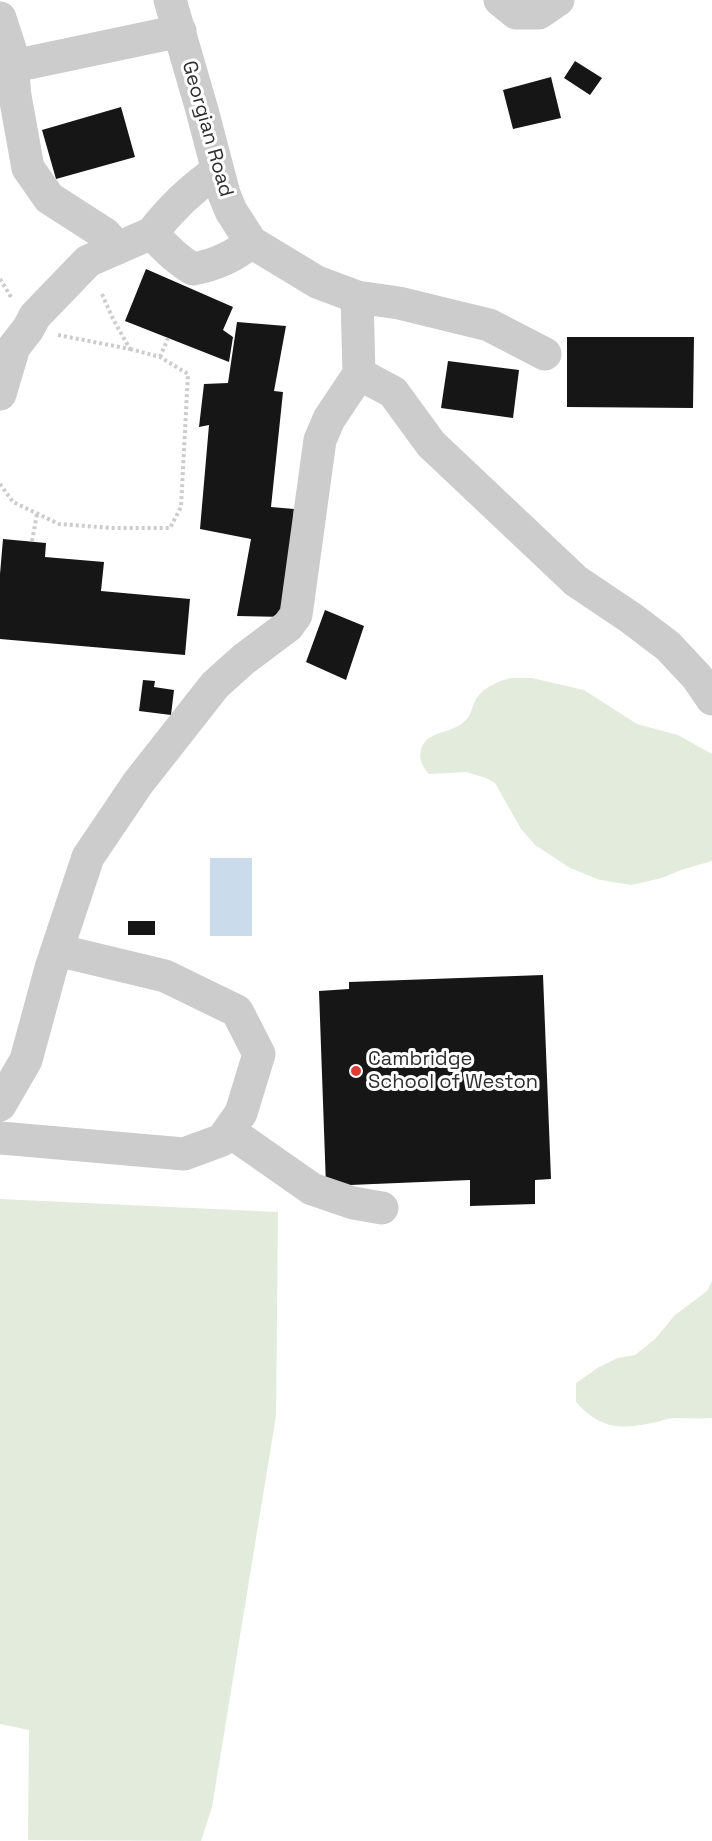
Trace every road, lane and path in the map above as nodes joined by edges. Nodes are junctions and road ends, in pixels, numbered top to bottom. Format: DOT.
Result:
graph roads {
  1 [pos="171,0"];
  2 [pos="500,0"];
  3 [pos="558,0"];
  4 [pos="0,18"];
  5 [pos="180,31"];
  6 [pos="14,66"];
  7 [pos="217,171"];
  8 [pos="152,233"];
  9 [pos="251,242"];
  10 [pos="118,248"];
  11 [pos="88,261"];
  12 [pos="357,297"];
  13 [pos="28,329"];
  14 [pos="168,338"];
  15 [pos="130,349"];
  16 [pos="545,354"];
  17 [pos="160,357"];
  18 [pos="359,374"];
  19 [pos="0,394"];
  20 [pos="0,484"];
  21 [pos="37,514"];
  22 [pos="32,542"];
  23 [pos="712,699"];
  24 [pos="57,950"];
  25 [pos="0,1105"];
  26 [pos="229,1131"];
  27 [pos="0,1138"];
  28 [pos="382,1208"];
  1 -- 5 [label="street, Georgian Road"];
  2 -- 3 [label="street"];
  4 -- 6 [label="street"];
  5 -- 6 [label="street"];
  5 -- 7 [label="street, Georgian Road"];
  6 -- 10 [label="street"];
  7 -- 8 [label="street"];
  7 -- 9 [label="street, Georgian Road"];
  8 -- 9 [label="street"];
  8 -- 10 [label="street"];
  9 -- 12 [label="street, Georgian Road"];
  10 -- 11 [label="street"];
  11 -- 13 [label="street"];
  11 -- 15 [label="path"];
  12 -- 16 [label="street, Georgian Road"];
  12 -- 18 [label="street"];
  13 -- 15 [label="path"];
  13 -- 19 [label="street"];
  14 -- 17 [label="path"];
  15 -- 17 [label="path"];
  17 -- 21 [label="path"];
  18 -- 23 [label="street"];
  18 -- 24 [label="street"];
  20 -- 21 [label="path"];
  21 -- 22 [label="path"];
  24 -- 25 [label="street"];
  24 -- 26 [label="street"];
  26 -- 27 [label="street"];
  26 -- 28 [label="street"];
}
